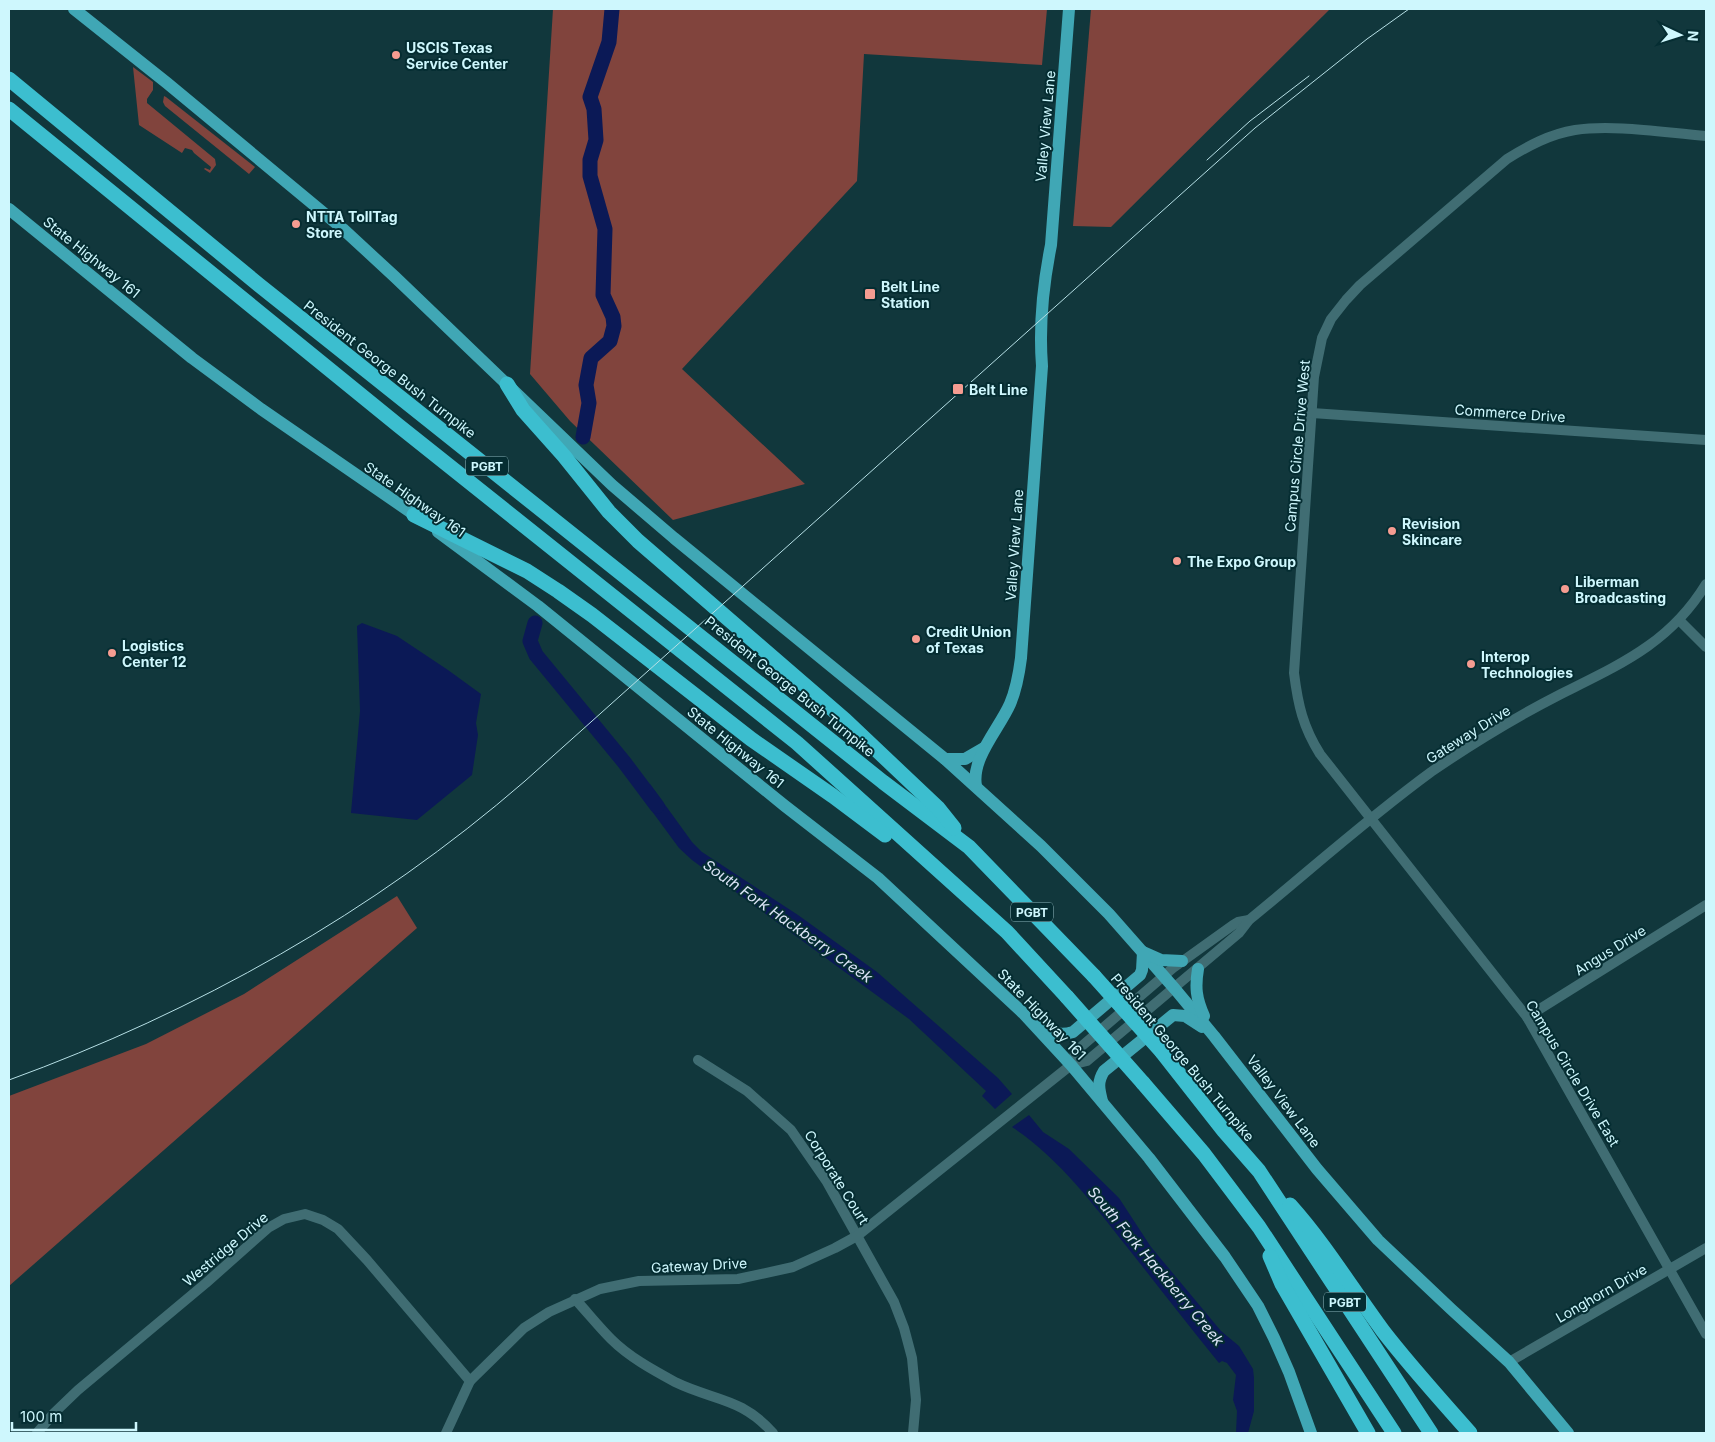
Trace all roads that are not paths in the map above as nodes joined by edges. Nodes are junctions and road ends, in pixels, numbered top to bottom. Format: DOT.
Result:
graph roads {
  1 [pos="74,9"];
  2 [pos="1069,9"];
  3 [pos="9,79"];
  4 [pos="9,109"];
  5 [pos="1706,136"];
  6 [pos="9,209"];
  7 [pos="507,384"];
  8 [pos="1312,413"];
  9 [pos="1706,440"];
  10 [pos="414,515"];
  11 [pos="1706,584"];
  12 [pos="1680,620"];
  13 [pos="1706,647"];
  14 [pos="984,748"];
  15 [pos="945,759"];
  16 [pos="976,786"];
  17 [pos="1372,819"];
  18 [pos="969,847"];
  19 [pos="953,883"];
  20 [pos="1706,905"];
  21 [pos="1249,920"];
  22 [pos="1143,952"];
  23 [pos="1182,961"];
  24 [pos="1198,968"];
  25 [pos="1164,976"];
  26 [pos="1175,989"];
  27 [pos="1023,1013"];
  28 [pos="1527,1017"];
  29 [pos="1214,1036"];
  30 [pos="698,1060"];
  31 [pos="1072,1066"];
  32 [pos="1103,1104"];
  33 [pos="1259,1172"];
  34 [pos="1259,1227"];
  35 [pos="857,1236"];
  36 [pos="1706,1248"];
  37 [pos="1670,1269"];
  38 [pos="576,1299"];
  39 [pos="1706,1334"];
  40 [pos="1509,1362"];
  41 [pos="470,1380"];
  42 [pos="36,1433"];
  43 [pos="446,1433"];
  44 [pos="772,1433"];
  45 [pos="913,1433"];
  46 [pos="1311,1433"];
  47 [pos="1368,1433"];
  48 [pos="1394,1433"];
  49 [pos="1431,1433"];
  50 [pos="1470,1433"];
  51 [pos="1568,1433"];
  1 -- 7 [label="main road"];
  2 -- 14 [label="main road, Valley View Lane"];
  3 -- 18 [label="highway, President George Bush Turnpike / PGBT"];
  4 -- 19 [label="highway, PGBT"];
  5 -- 8 [label="street, Campus Circle Drive West"];
  6 -- 10 [label="main road, State Highway 161"];
  7 -- 15 [label="main road"];
  7 -- 18 [label="highway"];
  8 -- 9 [label="street, Commerce Drive"];
  8 -- 17 [label="street, Campus Circle Drive West"];
  10 -- 19 [label="highway"];
  10 -- 27 [label="main road, State Highway 161"];
  11 -- 12 [label="street, Gateway Drive"];
  12 -- 13 [label="street"];
  12 -- 17 [label="street, Gateway Drive"];
  14 -- 15 [label="main road"];
  14 -- 16 [label="main road, Valley View Lane"];
  15 -- 16 [label="main road"];
  16 -- 22 [label="main road, Valley View Lane"];
  17 -- 21 [label="street, Gateway Drive"];
  17 -- 28 [label="street, Campus Circle Drive East"];
  18 -- 33 [label="highway, President George Bush Turnpike / PGBT, bridge"];
  19 -- 34 [label="highway, PGBT, bridge"];
  20 -- 28 [label="street, Angus Drive"];
  21 -- 23 [label="street, Gateway Drive"];
  21 -- 24 [label="street, Gateway Drive"];
  22 -- 23 [label="main road"];
  22 -- 25 [label="main road, Valley View Lane"];
  22 -- 27 [label="main road"];
  23 -- 25 [label="street, Gateway Drive"];
  24 -- 26 [label="street, Gateway Drive"];
  24 -- 29 [label="main road"];
  25 -- 26 [label="main road, Valley View Lane"];
  25 -- 31 [label="street, Gateway Drive"];
  26 -- 29 [label="main road, Valley View Lane"];
  26 -- 31 [label="street, Gateway Drive"];
  27 -- 31 [label="main road, State Highway 161"];
  28 -- 37 [label="street, Campus Circle Drive East"];
  29 -- 32 [label="main road"];
  29 -- 40 [label="main road, Valley View Lane"];
  30 -- 35 [label="street, Corporate Court"];
  31 -- 32 [label="main road, State Highway 161"];
  31 -- 35 [label="street, Gateway Drive"];
  32 -- 46 [label="main road, State Highway 161"];
  33 -- 49 [label="highway, President George Bush Turnpike / PGBT"];
  33 -- 50 [label="highway"];
  34 -- 47 [label="highway"];
  34 -- 48 [label="highway, PGBT"];
  35 -- 38 [label="street, Gateway Drive"];
  35 -- 45 [label="street, Corporate Court"];
  36 -- 37 [label="street, Longhorn Drive"];
  37 -- 39 [label="street, Campus Circle Drive East"];
  37 -- 40 [label="street, Longhorn Drive"];
  38 -- 41 [label="street, Gateway Drive"];
  38 -- 44 [label="street"];
  40 -- 51 [label="main road, Valley View Lane"];
  41 -- 42 [label="street, Westridge Drive"];
  41 -- 43 [label="street, Gateway Drive"];
}
